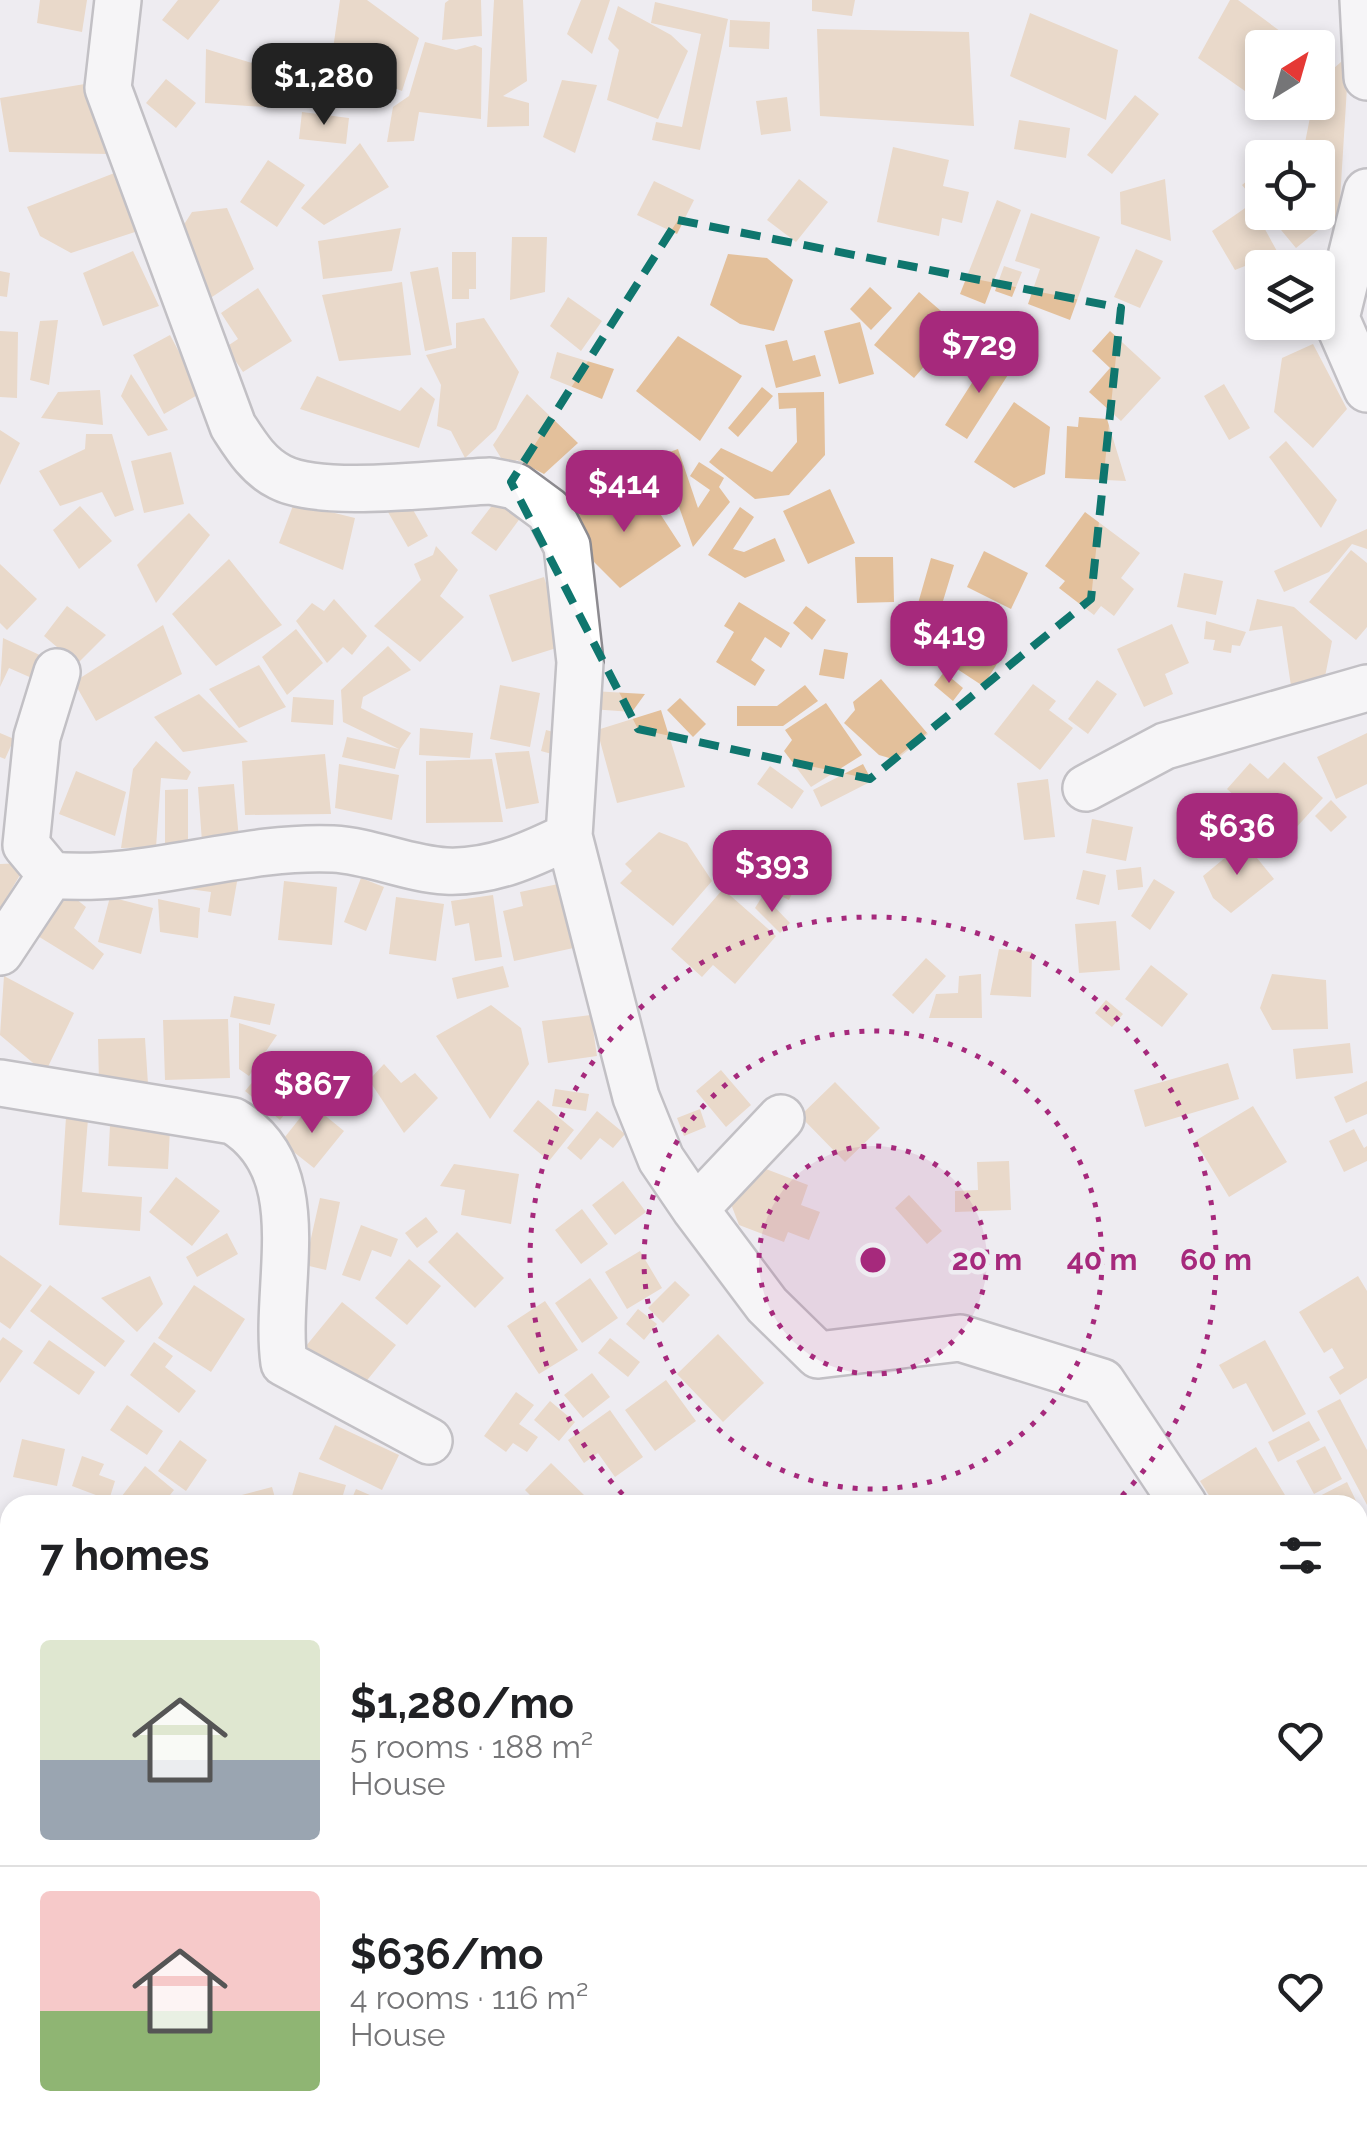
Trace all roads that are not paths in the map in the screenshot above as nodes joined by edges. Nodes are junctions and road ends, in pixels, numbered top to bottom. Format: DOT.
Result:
graph roads {
  1 [pos="118,0"];
  2 [pos="1363,0"];
  3 [pos="1366,38"];
  4 [pos="1367,77"];
  5 [pos="1367,192"];
  6 [pos="1367,389"];
  7 [pos="56,672"];
  8 [pos="1367,688"];
  9 [pos="1086,788"];
  10 [pos="570,836"];
  11 [pos="51,875"];
  12 [pos="0,952"];
  13 [pos="0,1083"];
  14 [pos="781,1118"];
  15 [pos="695,1208"];
  16 [pos="429,1441"];
  17 [pos="1177,1495"];
  1 -- 10 [label="street"];
  2 -- 3 [label="street"];
  3 -- 4 [label="street"];
  5 -- 6 [label="street"];
  7 -- 11 [label="street"];
  8 -- 9 [label="street"];
  10 -- 11 [label="street"];
  10 -- 15 [label="street"];
  11 -- 12 [label="street"];
  13 -- 16 [label="street"];
  14 -- 15 [label="street"];
  15 -- 17 [label="street"];
}
